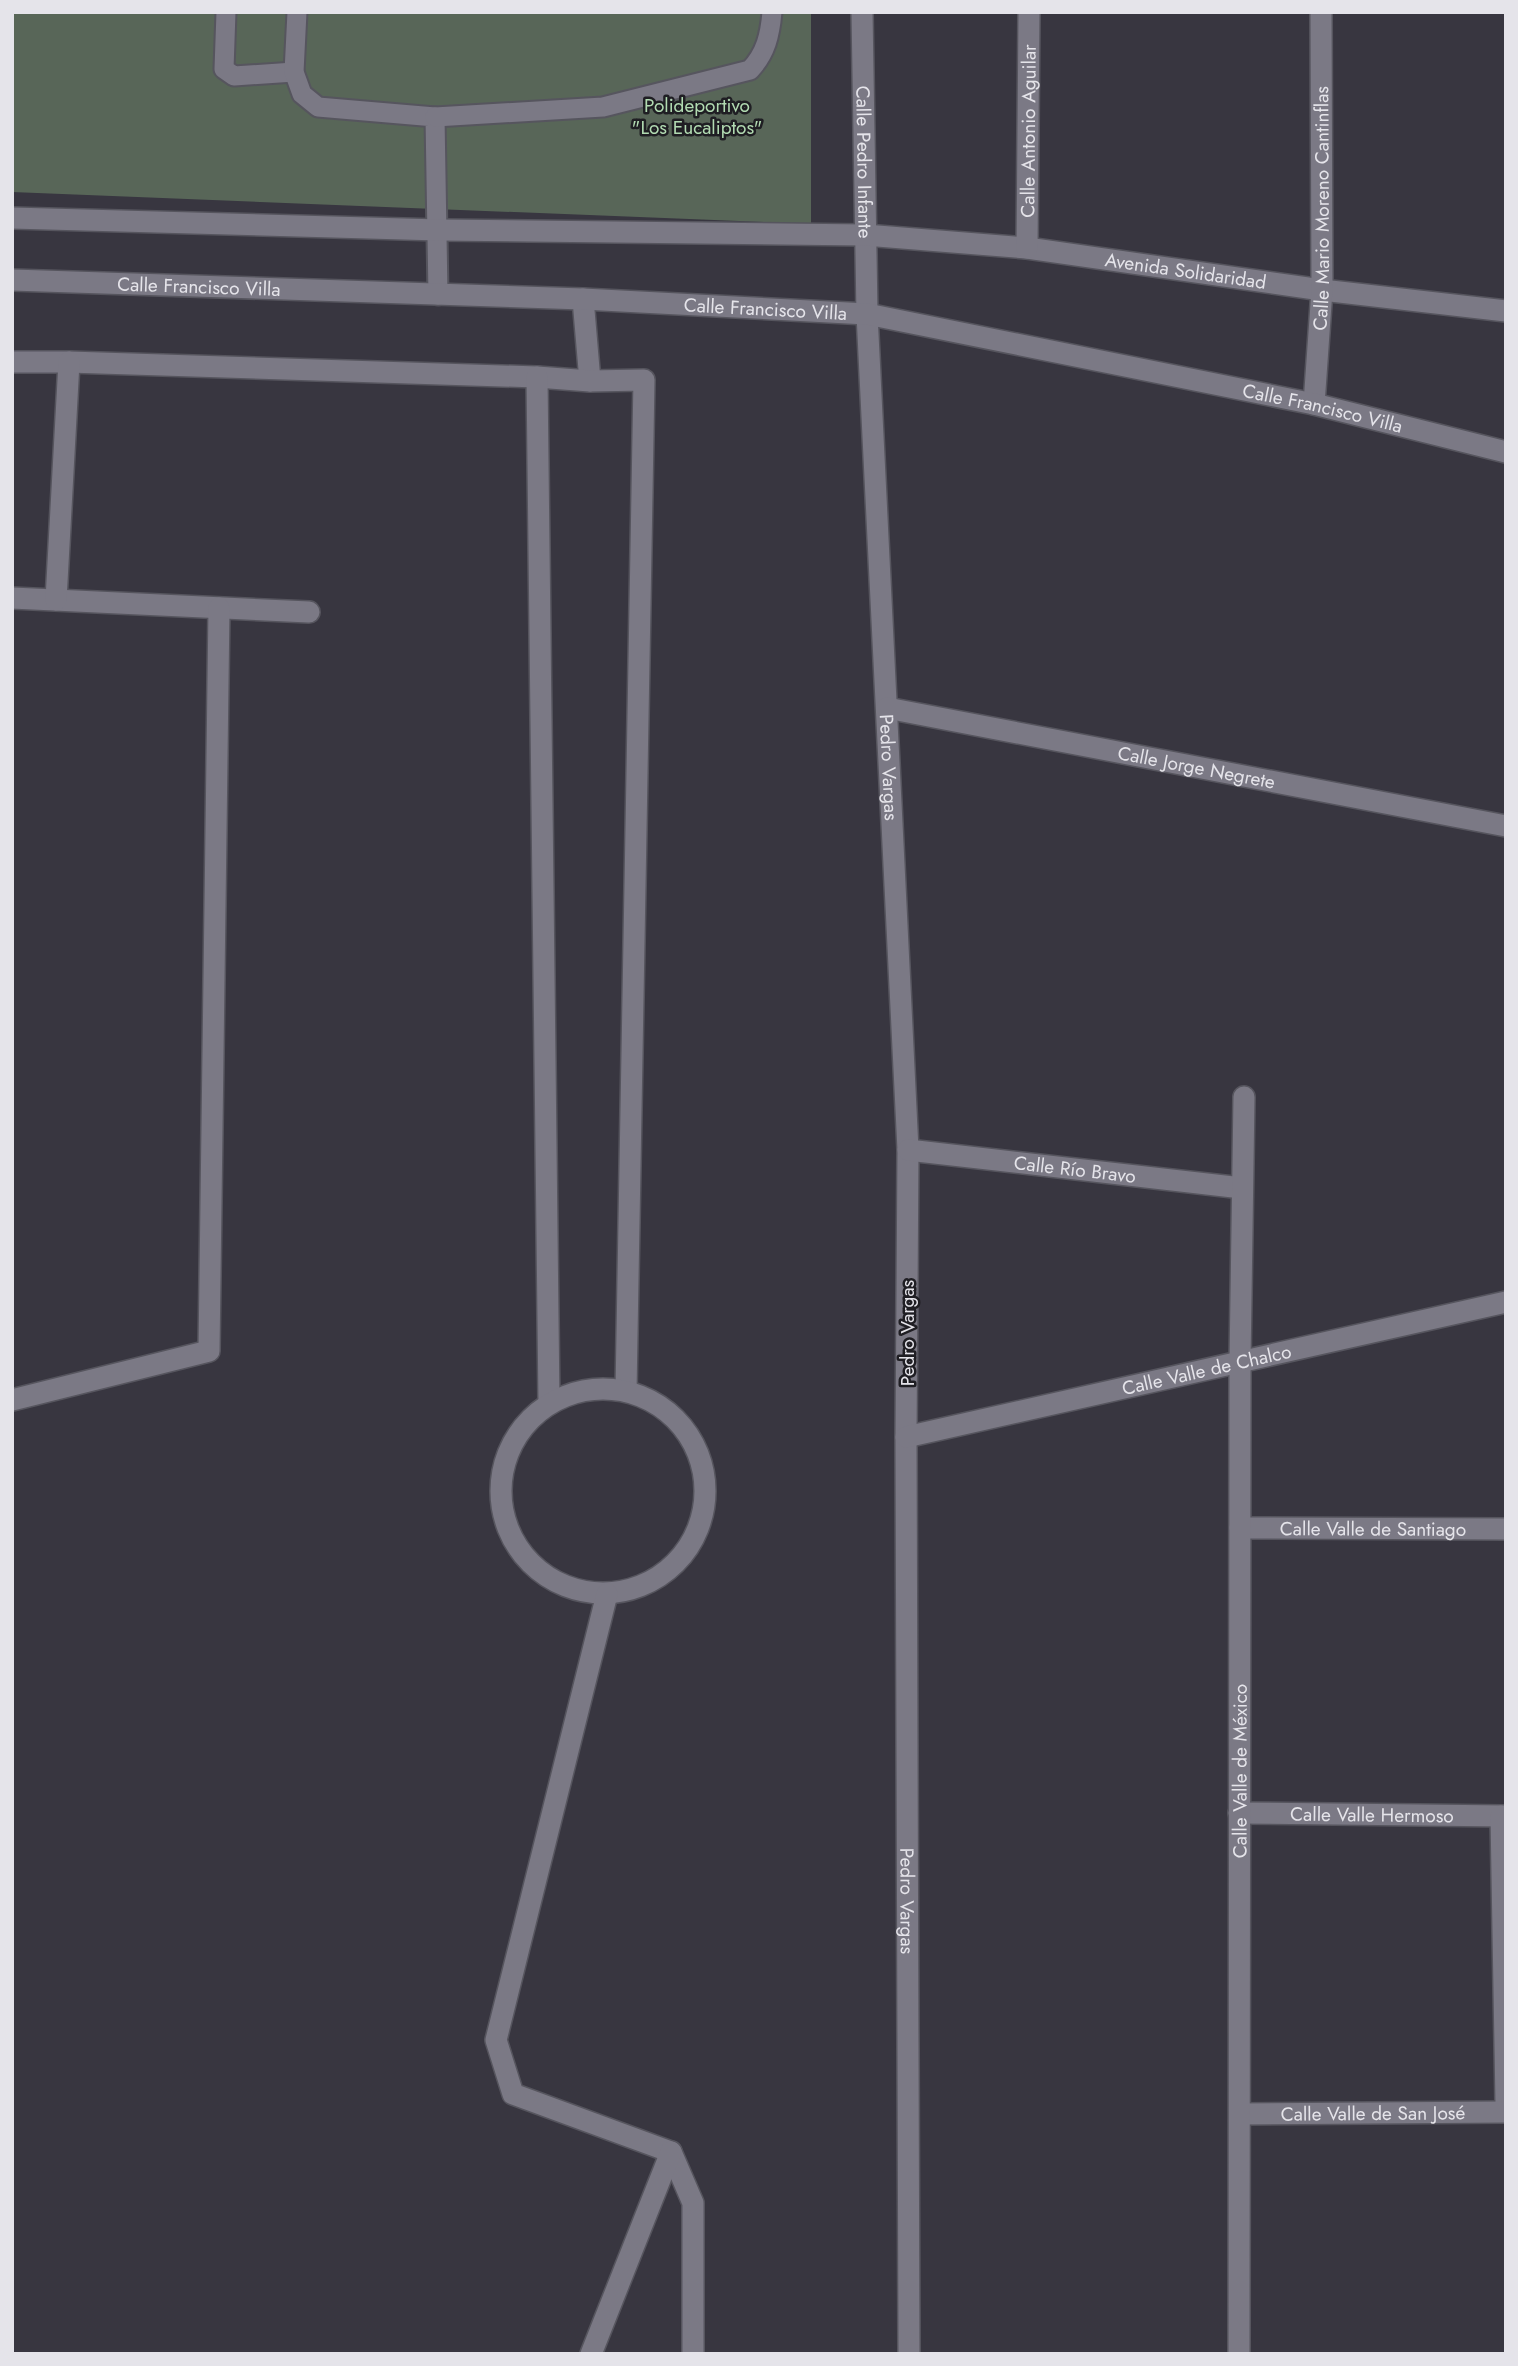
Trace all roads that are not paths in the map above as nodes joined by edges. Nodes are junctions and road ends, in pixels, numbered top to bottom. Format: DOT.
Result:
graph roads {
  1 [pos="226,12"];
  2 [pos="297,12"];
  3 [pos="772,12"];
  4 [pos="862,12"];
  5 [pos="1029,12"];
  6 [pos="1321,12"];
  7 [pos="294,72"];
  8 [pos="435,117"];
  9 [pos="12,218"];
  10 [pos="439,230"];
  11 [pos="866,235"];
  12 [pos="1027,248"];
  13 [pos="12,280"];
  14 [pos="1322,290"];
  15 [pos="438,295"];
  16 [pos="583,299"];
  17 [pos="1506,311"];
  18 [pos="867,314"];
  19 [pos="12,362"];
  20 [pos="69,362"];
  21 [pos="537,377"];
  22 [pos="590,381"];
  23 [pos="1314,404"];
  24 [pos="1506,452"];
  25 [pos="12,598"];
  26 [pos="56,600"];
  27 [pos="219,608"];
  28 [pos="309,612"];
  29 [pos="887,708"];
  30 [pos="1506,827"];
  31 [pos="1244,1097"];
  32 [pos="908,1150"];
  33 [pos="1242,1188"];
  34 [pos="1506,1302"];
  35 [pos="1240,1362"];
  36 [pos="626,1391"];
  37 [pos="12,1400"];
  38 [pos="549,1404"];
  39 [pos="906,1437"];
  40 [pos="1240,1528"];
  41 [pos="1506,1529"];
  42 [pos="607,1594"];
  43 [pos="1239,1813"];
  44 [pos="1503,1816"];
  45 [pos="1506,2103"];
  46 [pos="1506,2112"];
  47 [pos="1240,2114"];
  48 [pos="671,2151"];
  49 [pos="591,2354"];
  50 [pos="693,2354"];
  51 [pos="908,2354"];
  52 [pos="1239,2354"];
  1 -- 7 [label="lane"];
  2 -- 7 [label="lane"];
  3 -- 8 [label="lane"];
  4 -- 11 [label="street, Calle Pedro Infante"];
  5 -- 12 [label="street, Calle Antonio Aguilar"];
  6 -- 14 [label="street, Calle Mario Moreno Cantinflas"];
  7 -- 8 [label="lane"];
  8 -- 10 [label="lane"];
  9 -- 10 [label="street, Avenida Solidaridad"];
  10 -- 11 [label="street, Avenida Solidaridad"];
  10 -- 15 [label="lane"];
  11 -- 12 [label="street, Avenida Solidaridad"];
  11 -- 18 [label="street, Calle Pedro Infante"];
  12 -- 14 [label="street, Avenida Solidaridad"];
  13 -- 15 [label="street, Calle Francisco Villa"];
  14 -- 17 [label="street, Avenida Solidaridad"];
  14 -- 23 [label="street, Calle Mario Moreno Cantinflas"];
  15 -- 16 [label="street, Calle Francisco Villa"];
  16 -- 18 [label="street, Calle Francisco Villa"];
  16 -- 22 [label="street"];
  18 -- 23 [label="street, Calle Francisco Villa"];
  18 -- 29 [label="street, Pedro Vargas"];
  19 -- 20 [label="street"];
  20 -- 21 [label="street"];
  20 -- 26 [label="street"];
  21 -- 22 [label="street"];
  21 -- 38 [label="street"];
  22 -- 36 [label="street"];
  23 -- 24 [label="street, Calle Francisco Villa"];
  25 -- 26 [label="street"];
  26 -- 27 [label="street"];
  27 -- 28 [label="street"];
  27 -- 37 [label="street"];
  29 -- 30 [label="street, Calle Jorge Negrete"];
  29 -- 32 [label="street, Pedro Vargas"];
  31 -- 33 [label="street, Calle Valle de México"];
  32 -- 33 [label="street, Calle Río Bravo"];
  32 -- 39 [label="street, Pedro Vargas"];
  33 -- 35 [label="street, Calle Valle de México"];
  34 -- 35 [label="street, Calle Valle de Chalco"];
  35 -- 39 [label="street, Calle Valle de Chalco"];
  35 -- 40 [label="street, Calle Valle de México"];
  36 -- 38 [label="street"];
  36 -- 42 [label="street"];
  38 -- 42 [label="street"];
  39 -- 51 [label="street, Pedro Vargas"];
  40 -- 41 [label="street, Calle Valle de Santiago"];
  40 -- 43 [label="street, Calle Valle de México"];
  42 -- 48 [label="street"];
  43 -- 44 [label="street, Calle Valle Hermoso"];
  43 -- 47 [label="street, Calle Valle de México"];
  44 -- 45 [label="street"];
  46 -- 47 [label="street, Calle Valle de San José"];
  47 -- 52 [label="street, Calle Valle de México"];
  48 -- 49 [label="street"];
  48 -- 50 [label="street"];
}
